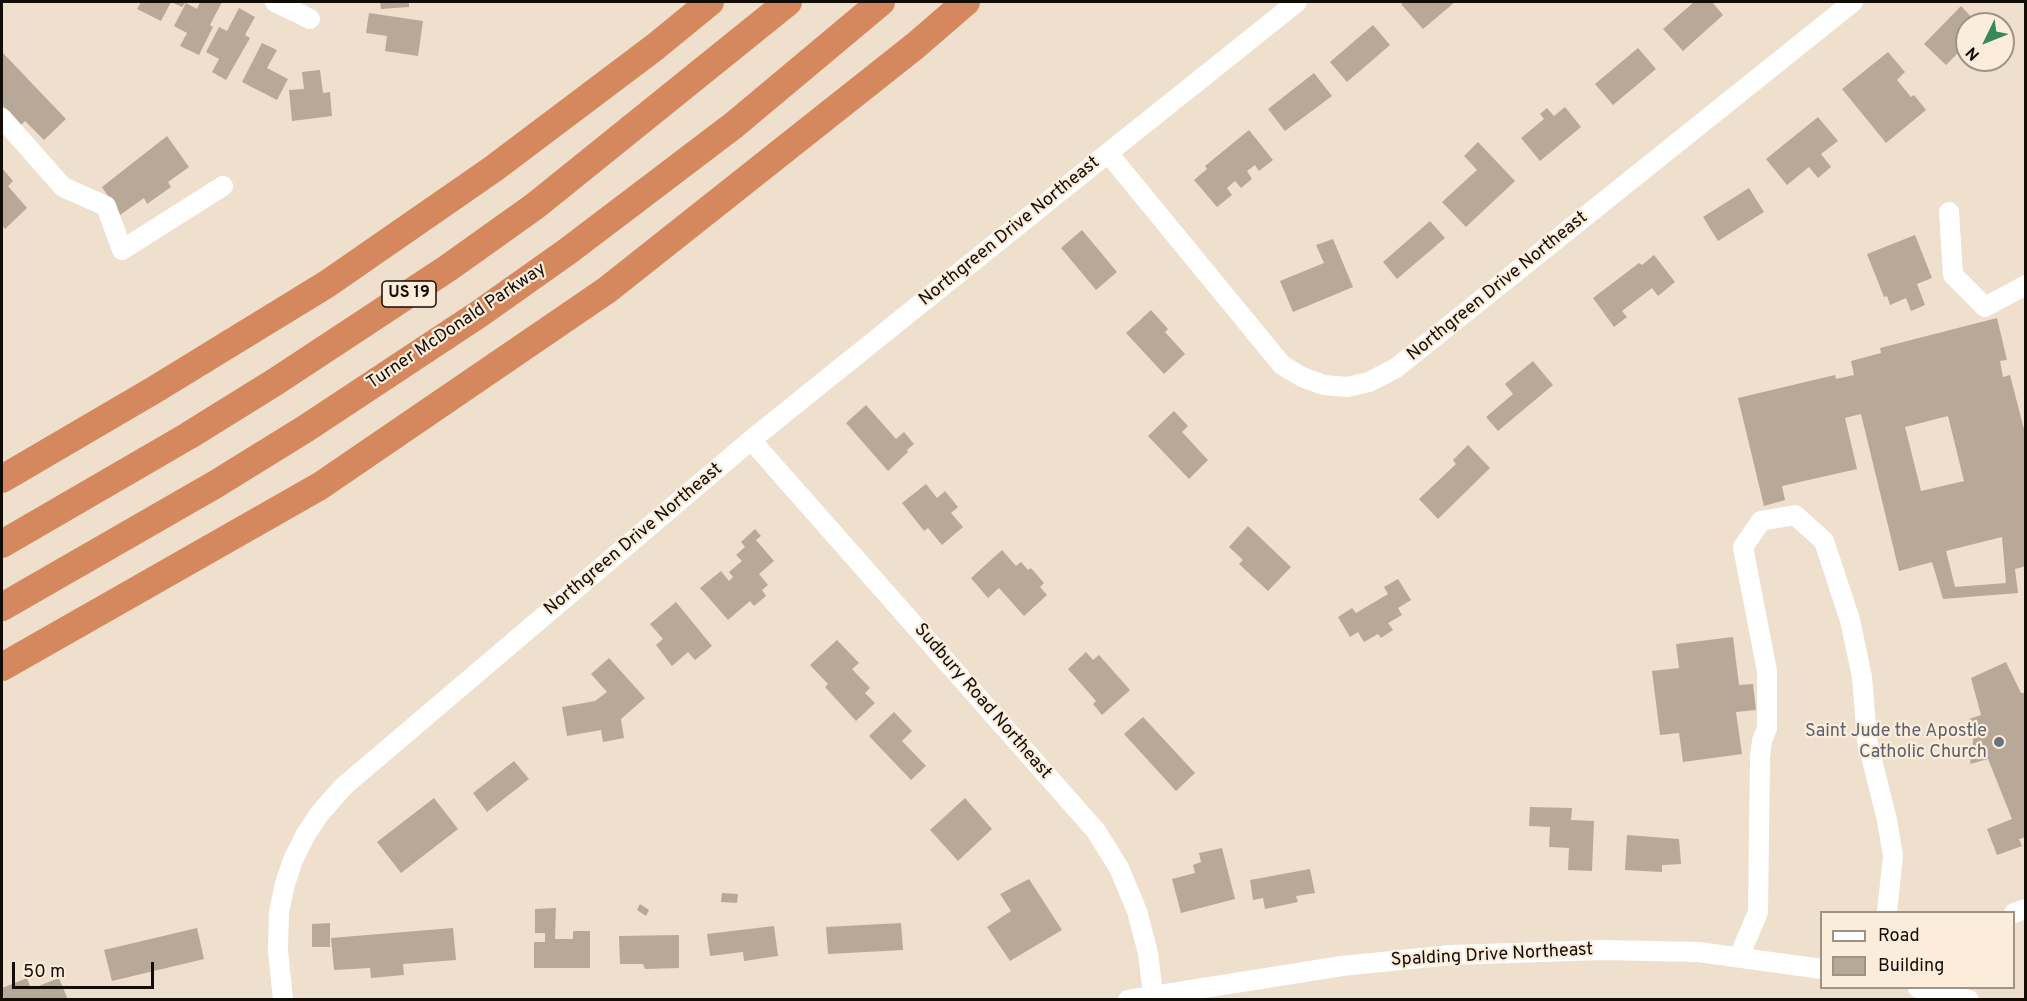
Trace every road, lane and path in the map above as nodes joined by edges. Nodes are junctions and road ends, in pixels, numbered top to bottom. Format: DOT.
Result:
graph roads {
  1 [pos="275,2"];
  2 [pos="710,2"];
  3 [pos="788,2"];
  4 [pos="881,2"];
  5 [pos="966,2"];
  6 [pos="1297,2"];
  7 [pos="1853,2"];
  8 [pos="310,19"];
  9 [pos="2,118"];
  10 [pos="1108,153"];
  11 [pos="223,186"];
  12 [pos="1949,212"];
  13 [pos="2025,285"];
  14 [pos="752,440"];
  15 [pos="2,479"];
  16 [pos="2,544"];
  17 [pos="2,607"];
  18 [pos="2,667"];
  19 [pos="1890,911"];
  20 [pos="1739,957"];
  21 [pos="1820,969"];
  22 [pos="1923,989"];
  23 [pos="1153,995"];
  24 [pos="283,999"];
  25 [pos="1128,999"];
  26 [pos="1969,999"];
  1 -- 8 [label="street"];
  2 -- 15 [label="highway"];
  3 -- 16 [label="highway, US 19"];
  4 -- 17 [label="highway, Turner McDonald Parkway"];
  5 -- 18 [label="highway"];
  6 -- 10 [label="street, Northgreen Drive Northeast"];
  7 -- 10 [label="street, Northgreen Drive Northeast"];
  9 -- 11 [label="street"];
  10 -- 14 [label="street, Northgreen Drive Northeast"];
  12 -- 13 [label="street"];
  14 -- 23 [label="street, Sudbury Road Northeast"];
  14 -- 24 [label="street, Northgreen Drive Northeast"];
  19 -- 20 [label="street"];
  20 -- 21 [label="street, Spalding Drive Northeast"];
  20 -- 23 [label="street, Spalding Drive Northeast"];
  22 -- 26 [label="street"];
  23 -- 25 [label="street, Spalding Drive Northeast"];
}
